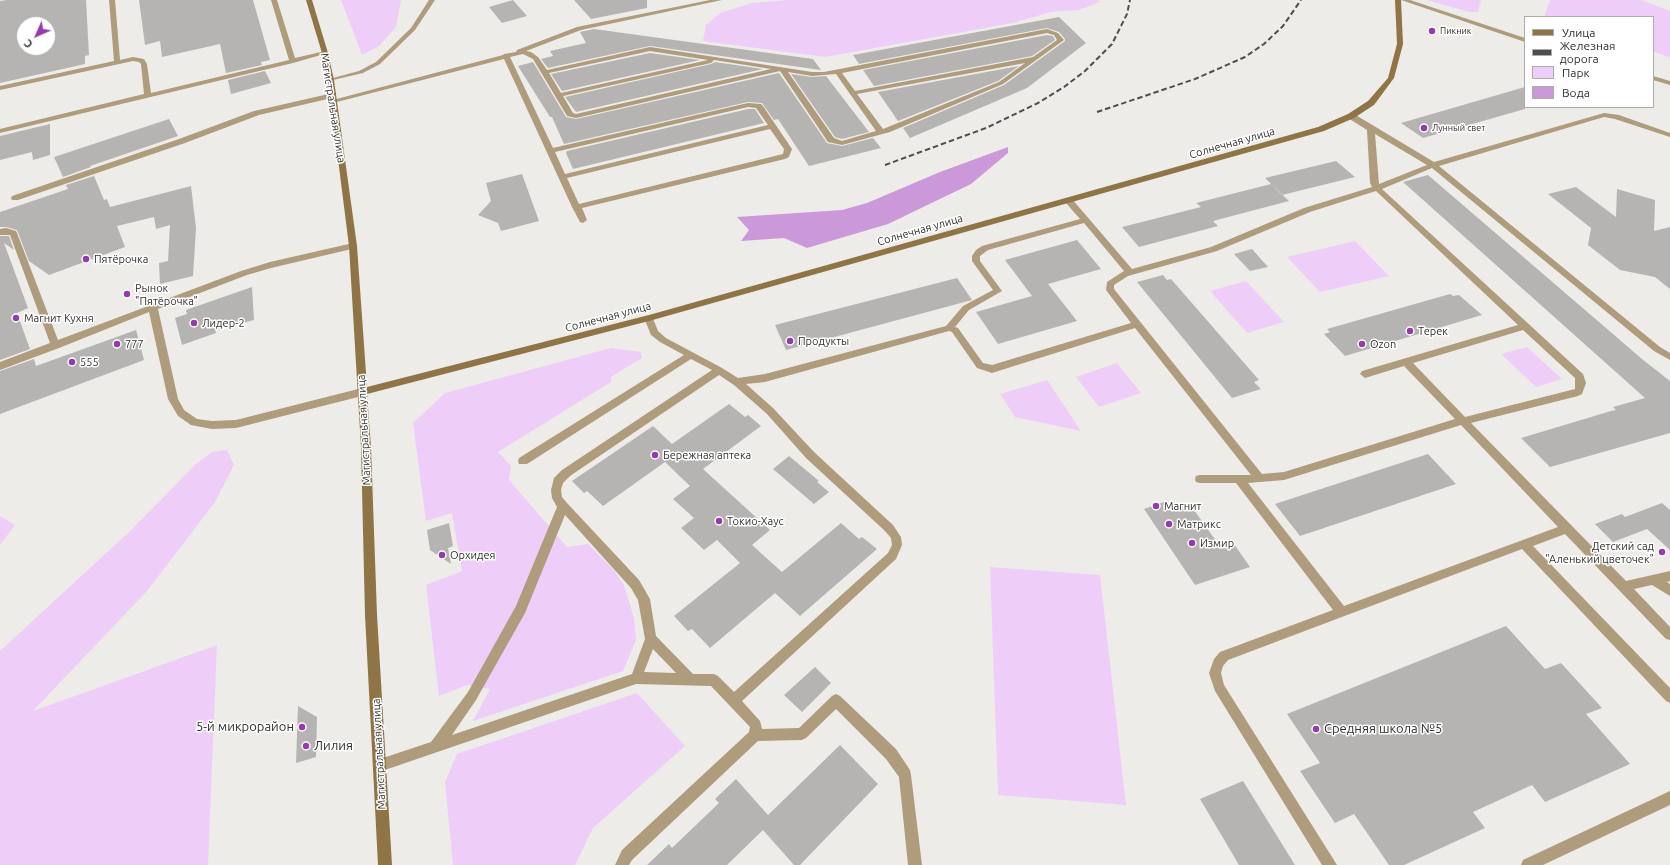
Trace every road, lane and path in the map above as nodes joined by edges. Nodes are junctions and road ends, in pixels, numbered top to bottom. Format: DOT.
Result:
graph roads {
  1 [pos="112,0"];
  2 [pos="274,0"];
  3 [pos="309,0"];
  4 [pos="432,0"];
  5 [pos="719,0"];
  6 [pos="1398,0"];
  7 [pos="1404,0"];
  8 [pos="1524,40"];
  9 [pos="516,52"];
  10 [pos="325,53"];
  11 [pos="681,53"];
  12 [pos="506,55"];
  13 [pos="1037,58"];
  14 [pos="718,59"];
  15 [pos="292,61"];
  16 [pos="117,62"];
  17 [pos="750,64"];
  18 [pos="688,66"];
  19 [pos="782,69"];
  20 [pos="837,71"];
  21 [pos="546,72"];
  22 [pos="812,74"];
  23 [pos="758,75"];
  24 [pos="1654,78"];
  25 [pos="789,79"];
  26 [pos="331,80"];
  27 [pos="1670,82"];
  28 [pos="0,88"];
  29 [pos="853,93"];
  30 [pos="148,95"];
  31 [pos="559,95"];
  32 [pos="333,98"];
  33 [pos="1351,116"];
  34 [pos="772,126"];
  35 [pos="1371,129"];
  36 [pos="0,131"];
  37 [pos="881,132"];
  38 [pos="1670,135"];
  39 [pos="551,151"];
  40 [pos="1433,165"];
  41 [pos="563,177"];
  42 [pos="1377,188"];
  43 [pos="15,198"];
  44 [pos="1069,201"];
  45 [pos="576,207"];
  46 [pos="583,220"];
  47 [pos="1086,220"];
  48 [pos="0,232"];
  49 [pos="353,246"];
  50 [pos="1130,272"];
  51 [pos="153,308"];
  52 [pos="649,318"];
  53 [pos="1136,325"];
  54 [pos="1525,326"];
  55 [pos="949,328"];
  56 [pos="56,346"];
  57 [pos="691,355"];
  58 [pos="1670,357"];
  59 [pos="1406,362"];
  60 [pos="0,366"];
  61 [pos="719,370"];
  62 [pos="1365,374"];
  63 [pos="737,382"];
  64 [pos="362,392"];
  65 [pos="1463,421"];
  66 [pos="523,461"];
  67 [pos="1260,479"];
  68 [pos="1200,480"];
  69 [pos="1239,480"];
  70 [pos="563,506"];
  71 [pos="1567,528"];
  72 [pos="1524,544"];
  73 [pos="1670,576"];
  74 [pos="1652,580"];
  75 [pos="1623,587"];
  76 [pos="1670,591"];
  77 [pos="1342,612"];
  78 [pos="1670,635"];
  79 [pos="651,639"];
  80 [pos="636,678"];
  81 [pos="689,678"];
  82 [pos="1670,697"];
  83 [pos="733,701"];
  84 [pos="755,735"];
  85 [pos="436,746"];
  86 [pos="379,766"];
  87 [pos="1670,798"];
  88 [pos="385,865"];
  89 [pos="622,865"];
  90 [pos="915,865"];
  91 [pos="1330,865"];
  92 [pos="1528,865"];
  1 -- 16 [label="street"];
  2 -- 15 [label="street"];
  3 -- 10 [label="street, Магистральная улица"];
  4 -- 26 [label="street"];
  5 -- 9 [label="street"];
  6 -- 33 [label="street, Солнечная улица"];
  7 -- 8 [label="street"];
  9 -- 12 [label="street"];
  9 -- 21 [label="street"];
  10 -- 15 [label="street"];
  10 -- 26 [label="street, Магистральная улица"];
  11 -- 14 [label="street"];
  11 -- 18 [label="street"];
  11 -- 21 [label="street"];
  12 -- 32 [label="street"];
  12 -- 39 [label="street"];
  13 -- 20 [label="street"];
  13 -- 29 [label="street"];
  13 -- 37 [label="street"];
  14 -- 17 [label="street"];
  14 -- 18 [label="street"];
  15 -- 30 [label="street"];
  16 -- 28 [label="street"];
  16 -- 30 [label="street"];
  17 -- 19 [label="street"];
  17 -- 23 [label="street"];
  18 -- 31 [label="street"];
  19 -- 22 [label="street"];
  19 -- 23 [label="street"];
  19 -- 25 [label="street"];
  20 -- 22 [label="street"];
  20 -- 29 [label="street"];
  21 -- 31 [label="street"];
  22 -- 25 [label="street"];
  23 -- 31 [label="street"];
  24 -- 27 [label="street"];
  25 -- 37 [label="street"];
  26 -- 32 [label="street, Магистральная улица"];
  29 -- 37 [label="street"];
  30 -- 36 [label="street"];
  32 -- 43 [label="street"];
  32 -- 49 [label="street, Магистральная улица"];
  33 -- 35 [label="street"];
  33 -- 44 [label="street, Солнечная улица"];
  34 -- 39 [label="street"];
  34 -- 41 [label="street"];
  34 -- 45 [label="street"];
  35 -- 40 [label="street"];
  35 -- 42 [label="street"];
  38 -- 40 [label="street"];
  39 -- 41 [label="street"];
  40 -- 42 [label="street"];
  40 -- 58 [label="street"];
  41 -- 45 [label="street"];
  42 -- 50 [label="street"];
  42 -- 54 [label="street"];
  44 -- 47 [label="street"];
  44 -- 52 [label="street, Солнечная улица"];
  45 -- 46 [label="street"];
  47 -- 50 [label="street"];
  47 -- 55 [label="street"];
  48 -- 56 [label="street"];
  49 -- 51 [label="street"];
  49 -- 64 [label="street, Магистральная улица"];
  50 -- 53 [label="street"];
  51 -- 56 [label="street"];
  51 -- 64 [label="street"];
  52 -- 57 [label="street"];
  52 -- 64 [label="street, Солнечная улица"];
  53 -- 55 [label="street"];
  53 -- 67 [label="street"];
  54 -- 59 [label="street"];
  54 -- 65 [label="street"];
  55 -- 63 [label="street"];
  56 -- 60 [label="street"];
  57 -- 61 [label="street"];
  57 -- 66 [label="street"];
  59 -- 62 [label="street"];
  59 -- 65 [label="street"];
  61 -- 63 [label="street"];
  61 -- 70 [label="street"];
  63 -- 83 [label="street"];
  64 -- 86 [label="street, Магистральная улица"];
  65 -- 67 [label="street"];
  65 -- 71 [label="street"];
  67 -- 69 [label="street"];
  68 -- 69 [label="street"];
  69 -- 77 [label="street"];
  70 -- 79 [label="street"];
  70 -- 85 [label="street"];
  71 -- 72 [label="street"];
  71 -- 75 [label="street"];
  72 -- 77 [label="street"];
  72 -- 82 [label="street"];
  73 -- 74 [label="street"];
  74 -- 75 [label="street"];
  74 -- 76 [label="street"];
  75 -- 78 [label="street"];
  77 -- 91 [label="street"];
  79 -- 80 [label="street"];
  79 -- 81 [label="street"];
  80 -- 81 [label="street"];
  80 -- 85 [label="street"];
  81 -- 83 [label="street"];
  83 -- 84 [label="street"];
  84 -- 89 [label="street"];
  84 -- 90 [label="street"];
  85 -- 86 [label="street"];
  86 -- 88 [label="street, Магистральная улица"];
  87 -- 92 [label="street"];
}
